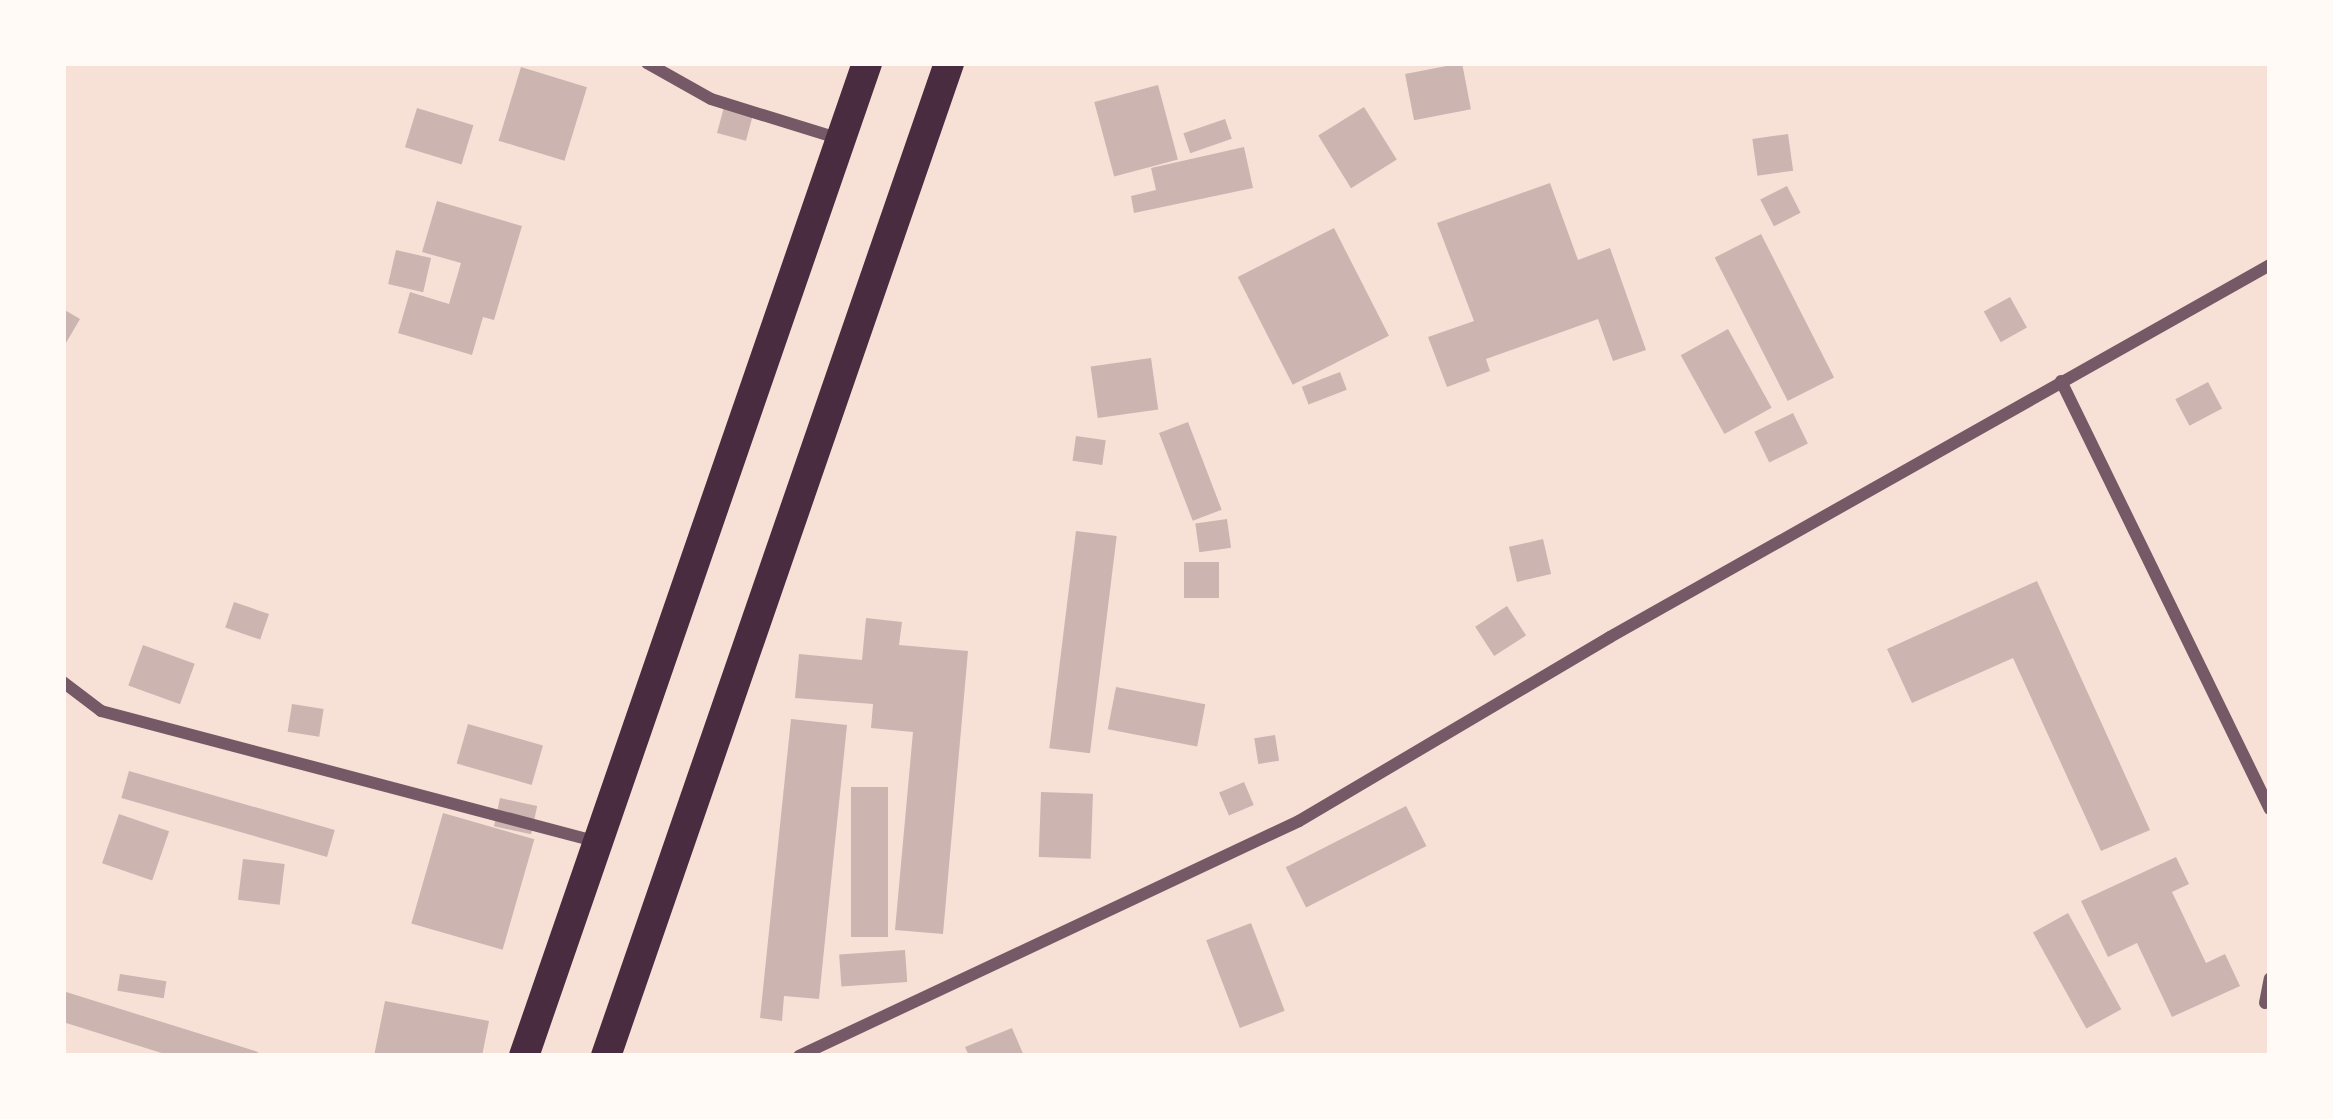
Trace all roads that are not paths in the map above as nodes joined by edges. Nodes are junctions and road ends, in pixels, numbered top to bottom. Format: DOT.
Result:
graph roads {
  1 [pos="647,63"];
  2 [pos="867,63"];
  3 [pos="949,63"];
  4 [pos="837,139"];
  5 [pos="2270,265"];
  6 [pos="2061,381"];
  7 [pos="63,682"];
  8 [pos="2270,809"];
  9 [pos="598,842"];
  10 [pos="2270,978"];
  11 [pos="2265,1003"];
  12 [pos="524,1056"];
  13 [pos="606,1056"];
  14 [pos="799,1056"];
  1 -- 4 [label="street"];
  2 -- 4 [label="main road"];
  3 -- 13 [label="main road"];
  4 -- 9 [label="main road"];
  5 -- 6 [label="street"];
  6 -- 8 [label="street"];
  6 -- 14 [label="street"];
  7 -- 9 [label="street"];
  9 -- 12 [label="main road"];
  10 -- 11 [label="street"];
}
